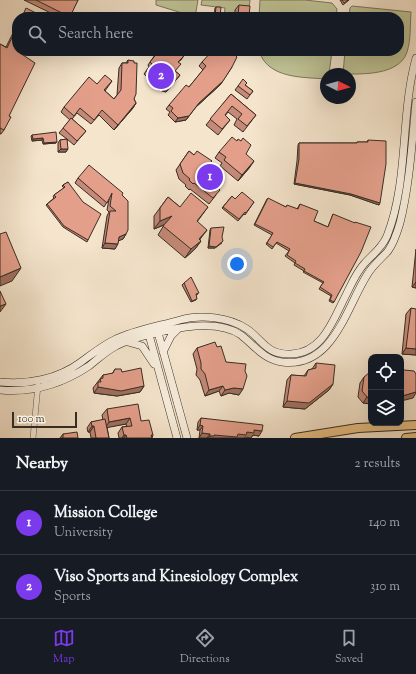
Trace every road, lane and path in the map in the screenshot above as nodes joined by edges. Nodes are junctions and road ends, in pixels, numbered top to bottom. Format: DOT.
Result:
graph roads {
  1 [pos="416,58"];
  2 [pos="416,102"];
  3 [pos="178,329"];
  4 [pos="158,330"];
  5 [pos="149,332"];
  6 [pos="128,342"];
  7 [pos="163,352"];
  8 [pos="159,371"];
  9 [pos="39,380"];
  10 [pos="0,382"];
  11 [pos="38,389"];
  12 [pos="0,390"];
  13 [pos="416,425"];
  14 [pos="34,438"];
  15 [pos="177,438"];
  16 [pos="187,438"];
  17 [pos="295,438"];
  18 [pos="406,438"];
  19 [pos="416,438"];
  1 -- 4 [label="street"];
  2 -- 3 [label="street"];
  3 -- 4 [label="street"];
  3 -- 7 [label="street"];
  4 -- 5 [label="street"];
  4 -- 7 [label="street"];
  5 -- 6 [label="street"];
  5 -- 8 [label="street"];
  5 -- 9 [label="street"];
  6 -- 8 [label="street"];
  6 -- 11 [label="street"];
  7 -- 16 [label="street"];
  8 -- 15 [label="street"];
  9 -- 10 [label="street"];
  9 -- 11 [label="street"];
  11 -- 12 [label="street"];
  11 -- 14 [label="street"];
  13 -- 17 [label="main road"];
  18 -- 19 [label="main road"];
}
